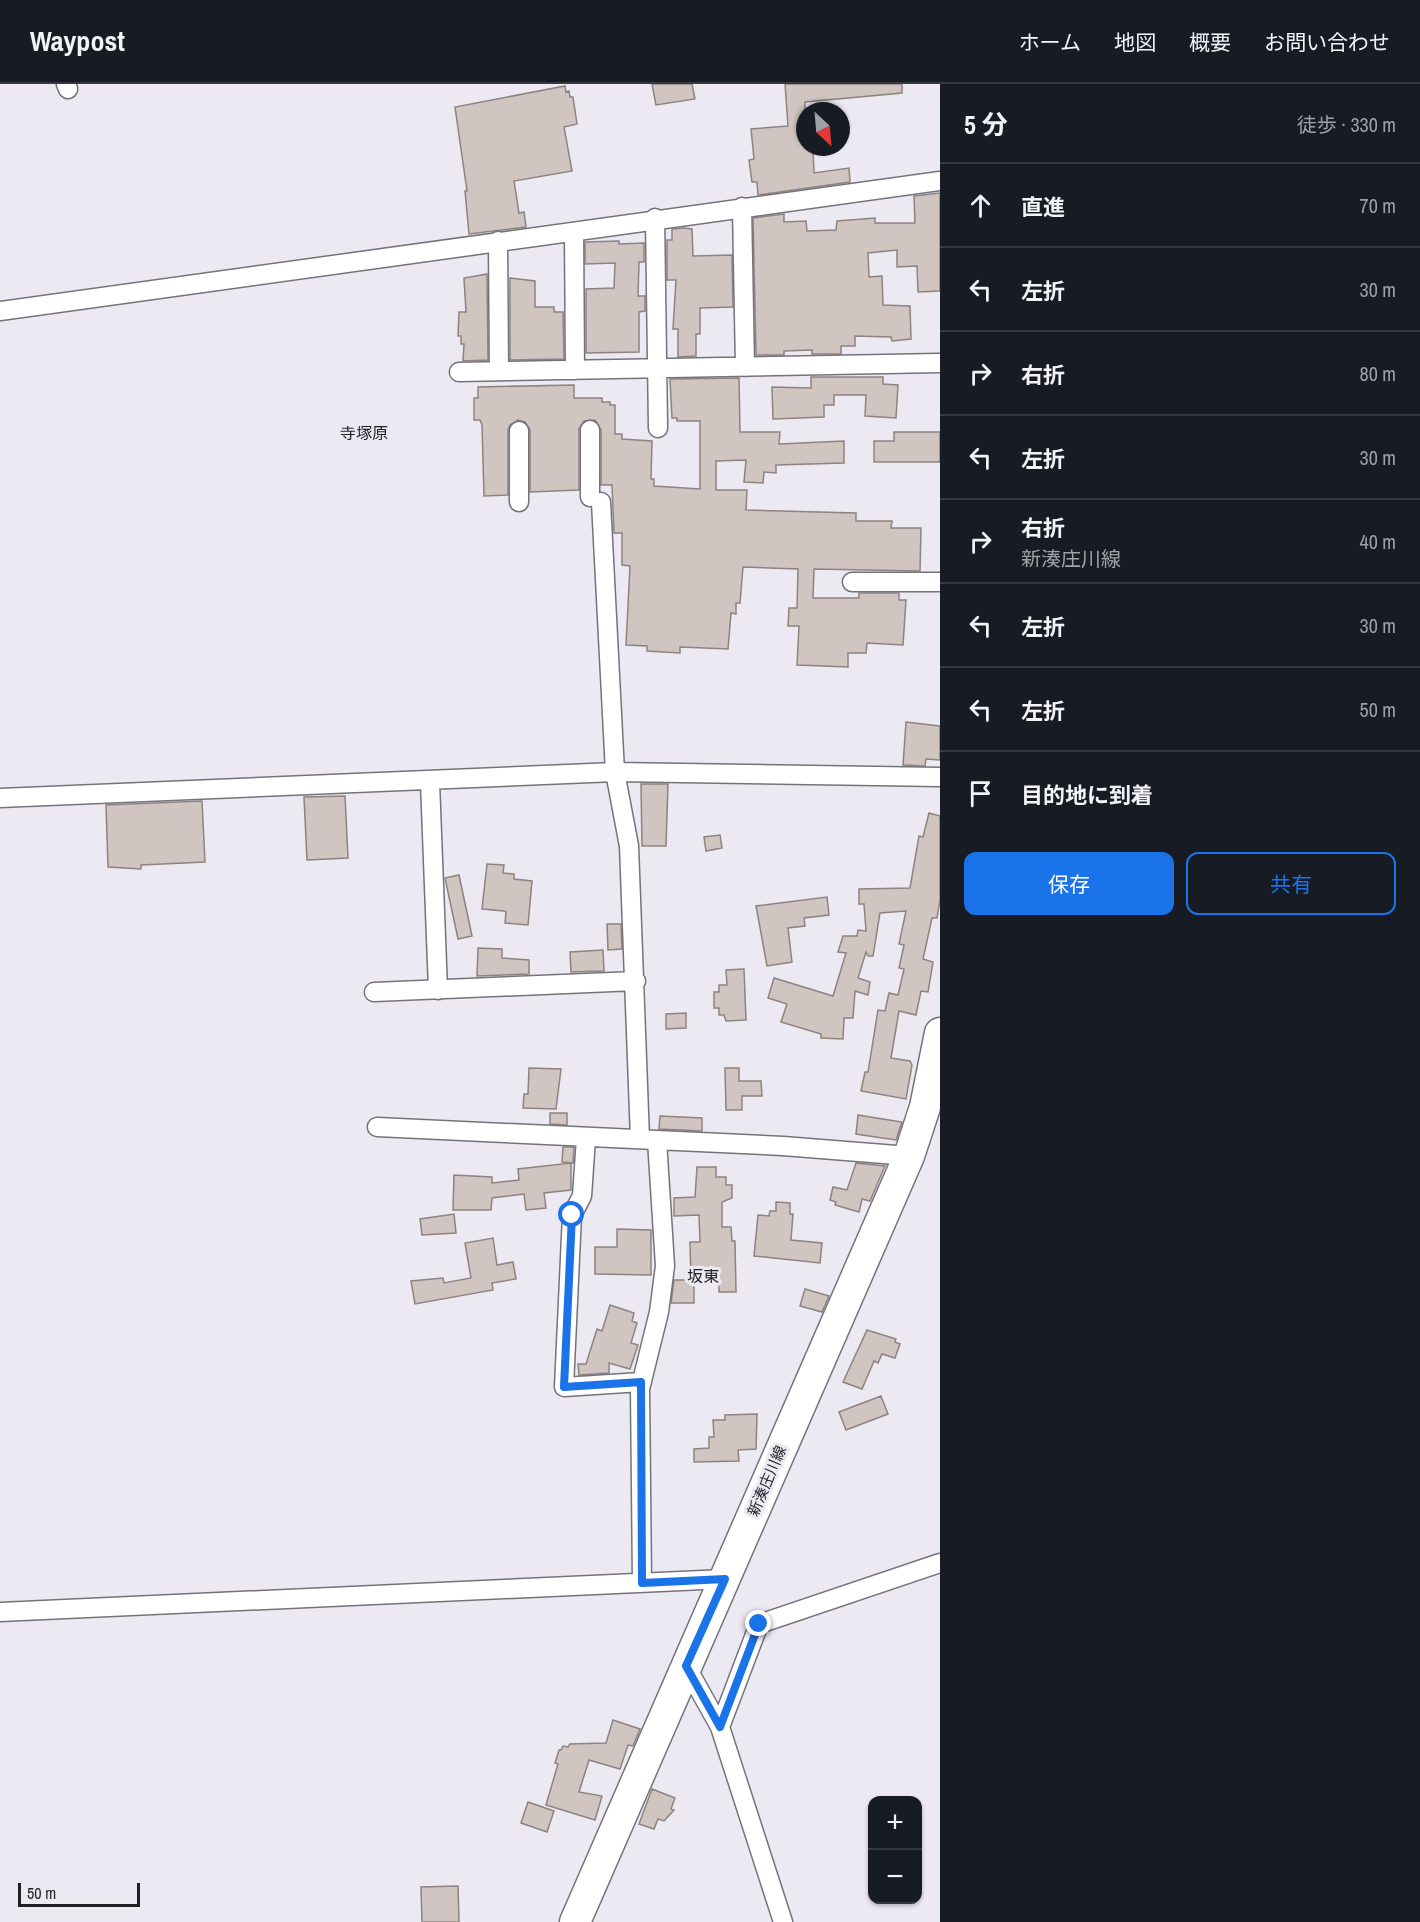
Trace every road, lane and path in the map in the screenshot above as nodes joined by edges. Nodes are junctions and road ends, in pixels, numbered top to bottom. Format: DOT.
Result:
graph roads {
  1 [pos="940,181"];
  2 [pos="742,207"];
  3 [pos="655,219"];
  4 [pos="574,232"];
  5 [pos="498,241"];
  6 [pos="0,311"];
  7 [pos="940,363"];
  8 [pos="745,367"];
  9 [pos="658,368"];
  10 [pos="575,370"];
  11 [pos="499,371"];
  12 [pos="459,372"];
  13 [pos="658,428"];
  14 [pos="591,430"];
  15 [pos="519,431"];
  16 [pos="519,502"];
  17 [pos="852,582"];
  18 [pos="940,582"];
  19 [pos="615,772"];
  20 [pos="940,777"];
  21 [pos="430,782"];
  22 [pos="0,798"];
  23 [pos="636,981"];
  24 [pos="438,990"];
  25 [pos="374,992"];
  26 [pos="940,1033"];
  27 [pos="933,1109"];
  28 [pos="377,1127"];
  29 [pos="586,1138"];
  30 [pos="649,1140"];
  31 [pos="909,1156"];
  32 [pos="641,1382"];
  33 [pos="940,1563"];
  34 [pos="725,1579"];
  35 [pos="642,1583"];
  36 [pos="0,1612"];
  37 [pos="686,1666"];
  38 [pos="720,1727"];
  39 [pos="575,1922"];
  40 [pos="783,1922"];
  1 -- 2 [label="street"];
  2 -- 3 [label="street"];
  2 -- 8 [label="street"];
  3 -- 4 [label="street"];
  3 -- 9 [label="street"];
  4 -- 5 [label="street"];
  4 -- 10 [label="street"];
  5 -- 6 [label="street"];
  5 -- 11 [label="street"];
  7 -- 8 [label="street"];
  8 -- 9 [label="street"];
  9 -- 10 [label="street"];
  9 -- 13 [label="street"];
  10 -- 11 [label="street"];
  11 -- 12 [label="street"];
  14 -- 19 [label="street"];
  15 -- 16 [label="street"];
  17 -- 18 [label="street"];
  19 -- 20 [label="street"];
  19 -- 21 [label="street"];
  19 -- 23 [label="street"];
  21 -- 22 [label="street"];
  21 -- 24 [label="street"];
  23 -- 24 [label="street"];
  23 -- 30 [label="street"];
  24 -- 25 [label="street"];
  26 -- 27 [label="main road, 新湊庄川線"];
  27 -- 31 [label="main road, 新湊庄川線"];
  28 -- 29 [label="street"];
  29 -- 30 [label="street"];
  29 -- 32 [label="street"];
  30 -- 31 [label="street"];
  30 -- 32 [label="street"];
  31 -- 34 [label="main road, 新湊庄川線"];
  32 -- 35 [label="street"];
  33 -- 38 [label="street"];
  34 -- 35 [label="street"];
  34 -- 37 [label="main road, 新湊庄川線"];
  35 -- 36 [label="street"];
  37 -- 38 [label="street"];
  37 -- 39 [label="main road, 新湊庄川線"];
  38 -- 40 [label="street"];
}
